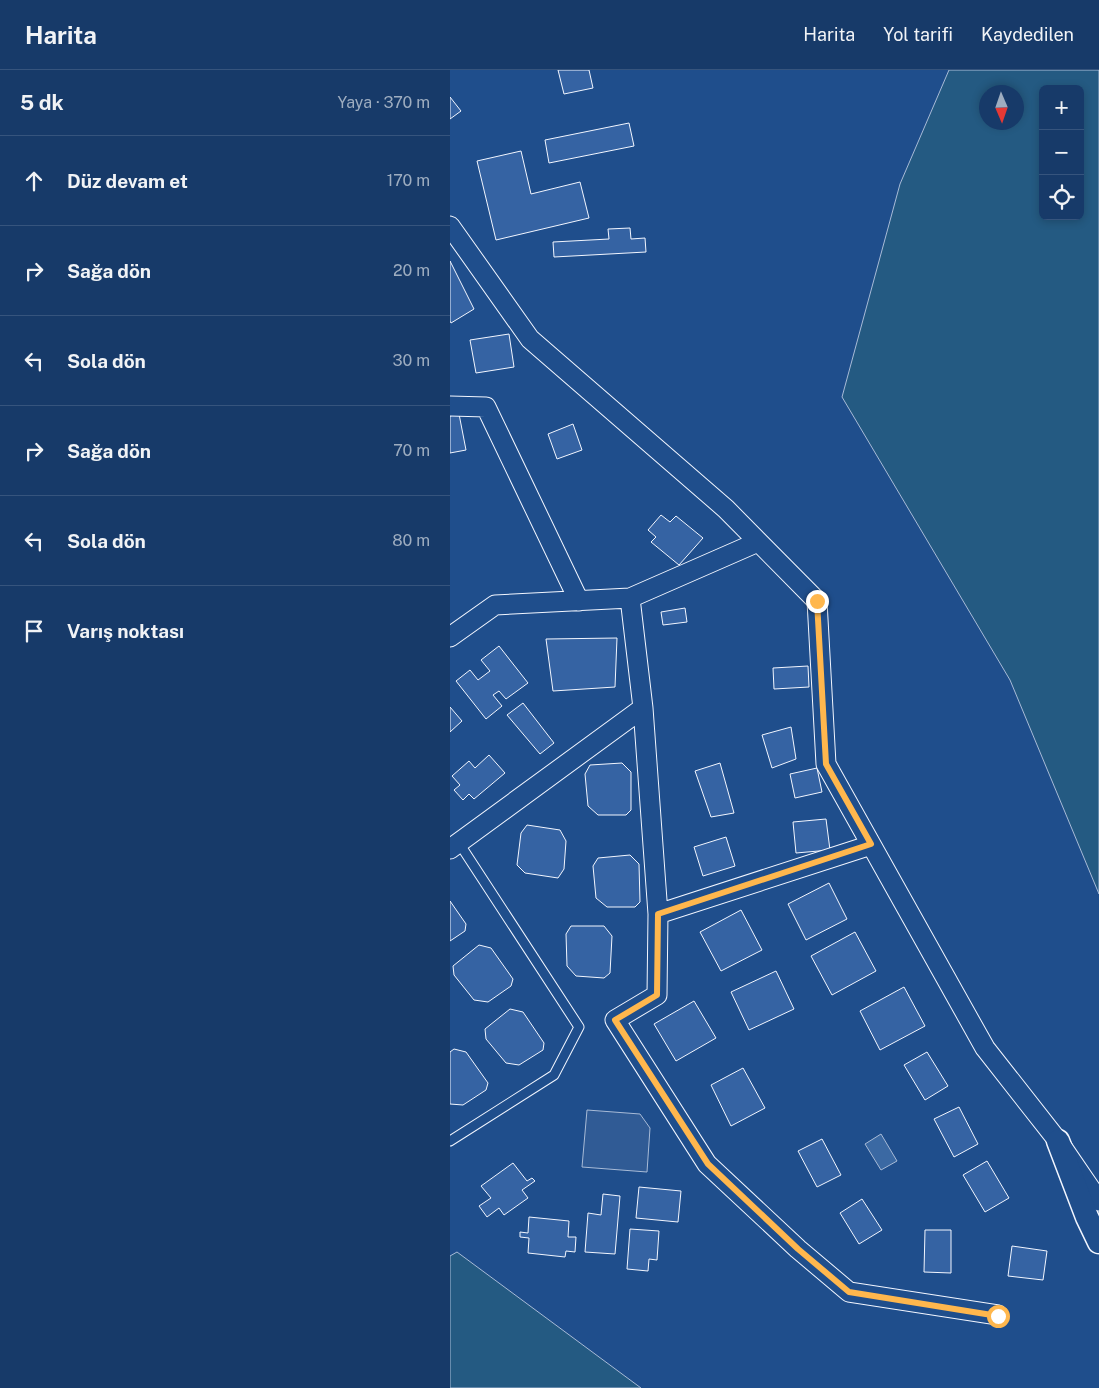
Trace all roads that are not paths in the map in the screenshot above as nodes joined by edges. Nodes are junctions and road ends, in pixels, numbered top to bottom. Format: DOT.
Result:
graph roads {
  1 [pos="450,226"];
  2 [pos="450,406"];
  3 [pos="758,542"];
  4 [pos="630,598"];
  5 [pos="579,601"];
  6 [pos="450,637"];
  7 [pos="643,708"];
  8 [pos="453,842"];
  9 [pos="871,844"];
  10 [pos="658,914"];
  11 [pos="450,1141"];
  12 [pos="1058,1141"];
  13 [pos="1099,1201"];
  14 [pos="1099,1242"];
  15 [pos="998,1316"];
  1 -- 3 [label="street"];
  2 -- 5 [label="street"];
  3 -- 4 [label="street"];
  3 -- 9 [label="street"];
  4 -- 5 [label="street"];
  4 -- 7 [label="street"];
  5 -- 6 [label="street"];
  7 -- 8 [label="street"];
  7 -- 10 [label="street"];
  8 -- 11 [label="lane"];
  9 -- 10 [label="street"];
  9 -- 12 [label="street"];
  10 -- 15 [label="street"];
  12 -- 13 [label="street"];
  12 -- 14 [label="street"];
}
